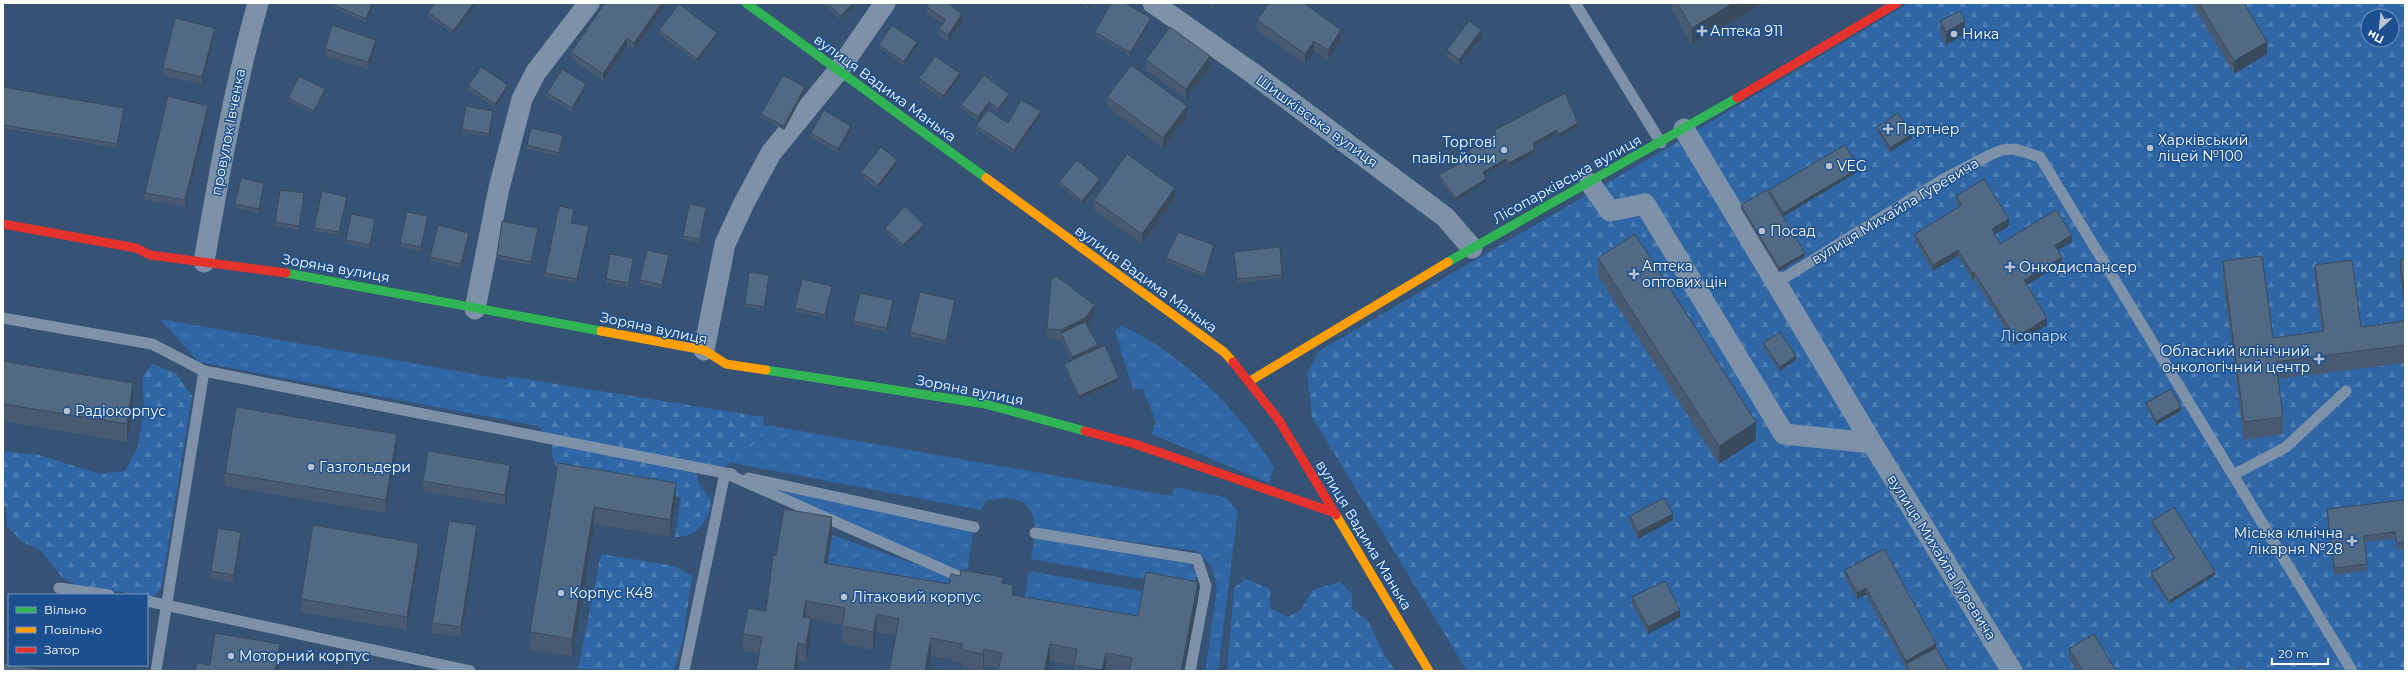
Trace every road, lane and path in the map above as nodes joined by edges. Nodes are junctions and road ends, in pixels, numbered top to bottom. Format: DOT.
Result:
graph roads {
  1 [pos="258,3"];
  2 [pos="589,3"];
  3 [pos="746,3"];
  4 [pos="885,3"];
  5 [pos="1153,3"];
  6 [pos="1575,3"];
  7 [pos="1897,3"];
  8 [pos="838,71"];
  9 [pos="1684,129"];
  10 [pos="1661,143"];
  11 [pos="1590,183"];
  12 [pos="3,224"];
  13 [pos="1472,248"];
  14 [pos="204,262"];
  15 [pos="1776,283"];
  16 [pos="475,309"];
  17 [pos="3,318"];
  18 [pos="704,350"];
  19 [pos="204,372"];
  20 [pos="1250,381"];
  21 [pos="2346,391"];
  22 [pos="1872,443"];
  23 [pos="725,473"];
  24 [pos="2233,475"];
  25 [pos="1335,513"];
  26 [pos="974,527"];
  27 [pos="1035,532"];
  28 [pos="967,580"];
  29 [pos="59,588"];
  30 [pos="102,594"];
  31 [pos="148,601"];
  32 [pos="167,604"];
  33 [pos="156,671"];
  34 [pos="470,671"];
  35 [pos="684,671"];
  36 [pos="1190,671"];
  37 [pos="1429,671"];
  38 [pos="2012,671"];
  39 [pos="2352,671"];
  1 -- 14 [label="street, провулок Івченка"];
  2 -- 16 [label="street"];
  3 -- 8 [label="street, вулиця Вадима Манька"];
  4 -- 8 [label="street"];
  5 -- 13 [label="street, Шишківська вулиця"];
  6 -- 10 [label="lane"];
  7 -- 9 [label="street, Лісопарківська вулиця"];
  8 -- 18 [label="street"];
  8 -- 20 [label="street, вулиця Вадима Манька"];
  9 -- 10 [label="street, Лісопарківська вулиця"];
  9 -- 15 [label="street, вулиця Михайла Гуревича"];
  10 -- 11 [label="street, Лісопарківська вулиця"];
  11 -- 13 [label="street, Лісопарківська вулиця"];
  11 -- 22 [label="street"];
  12 -- 14 [label="street, Зоряна вулиця"];
  13 -- 20 [label="street, Лісопарківська вулиця"];
  14 -- 16 [label="street, Зоряна вулиця"];
  15 -- 22 [label="street, вулиця Михайла Гуревича"];
  15 -- 24 [label="lane, вулиця Михайла Гуревича"];
  16 -- 18 [label="street, Зоряна вулиця"];
  17 -- 19 [label="lane"];
  18 -- 25 [label="street, Зоряна вулиця"];
  19 -- 23 [label="lane"];
  19 -- 32 [label="lane"];
  20 -- 25 [label="street, вулиця Вадима Манька"];
  21 -- 24 [label="lane"];
  22 -- 38 [label="street, вулиця Михайла Гуревича"];
  23 -- 26 [label="lane"];
  23 -- 28 [label="lane"];
  23 -- 35 [label="lane"];
  24 -- 39 [label="lane, вулиця Михайла Гуревича"];
  25 -- 37 [label="street, вулиця Вадима Манька"];
  27 -- 36 [label="lane"];
  29 -- 30 [label="lane"];
  31 -- 32 [label="lane"];
  32 -- 33 [label="lane"];
  32 -- 34 [label="lane"];
}
